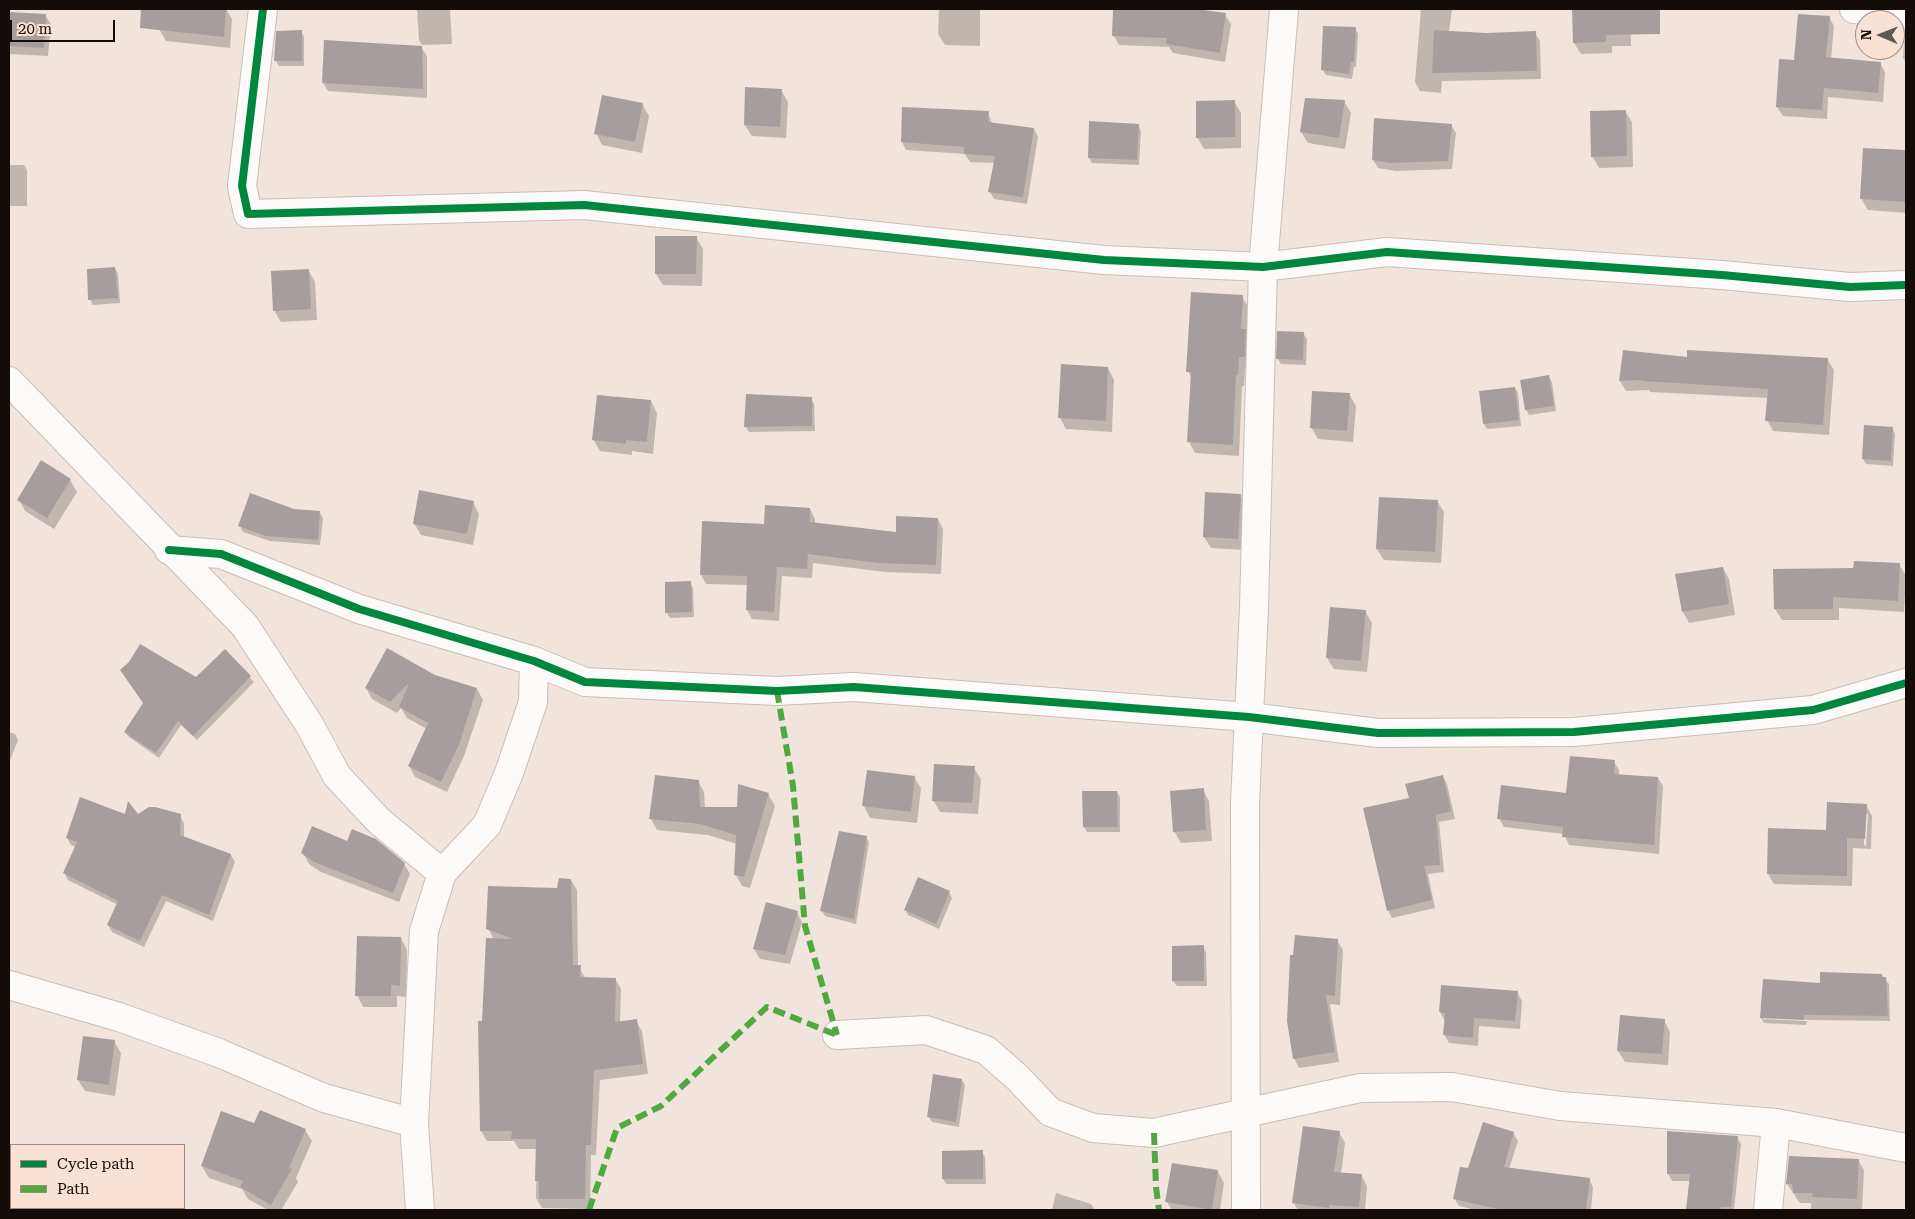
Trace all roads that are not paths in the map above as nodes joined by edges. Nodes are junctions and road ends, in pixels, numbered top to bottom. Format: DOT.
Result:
graph roads {
  1 [pos="263,9"];
  2 [pos="1284,9"];
  3 [pos="1854,9"];
  4 [pos="1906,14"];
  5 [pos="1263,267"];
  6 [pos="1906,285"];
  7 [pos="9,381"];
  8 [pos="169,550"];
  9 [pos="534,661"];
  10 [pos="1906,683"];
  11 [pos="1249,717"];
  12 [pos="442,873"];
  13 [pos="9,985"];
  14 [pos="837,1036"];
  15 [pos="1245,1113"];
  16 [pos="414,1123"];
  17 [pos="1776,1124"];
  18 [pos="1906,1148"];
  19 [pos="420,1210"];
  20 [pos="1246,1210"];
  21 [pos="1768,1210"];
  1 -- 5 [label="street"];
  2 -- 5 [label="street"];
  3 -- 4 [label="street"];
  5 -- 6 [label="street"];
  5 -- 11 [label="street"];
  7 -- 8 [label="street"];
  8 -- 9 [label="street"];
  8 -- 12 [label="street"];
  9 -- 11 [label="street"];
  9 -- 12 [label="street"];
  10 -- 11 [label="street"];
  11 -- 15 [label="street"];
  12 -- 16 [label="street"];
  13 -- 16 [label="street"];
  14 -- 15 [label="street"];
  15 -- 17 [label="street"];
  15 -- 20 [label="street"];
  16 -- 19 [label="street"];
  17 -- 18 [label="street"];
  17 -- 21 [label="street"];
}
